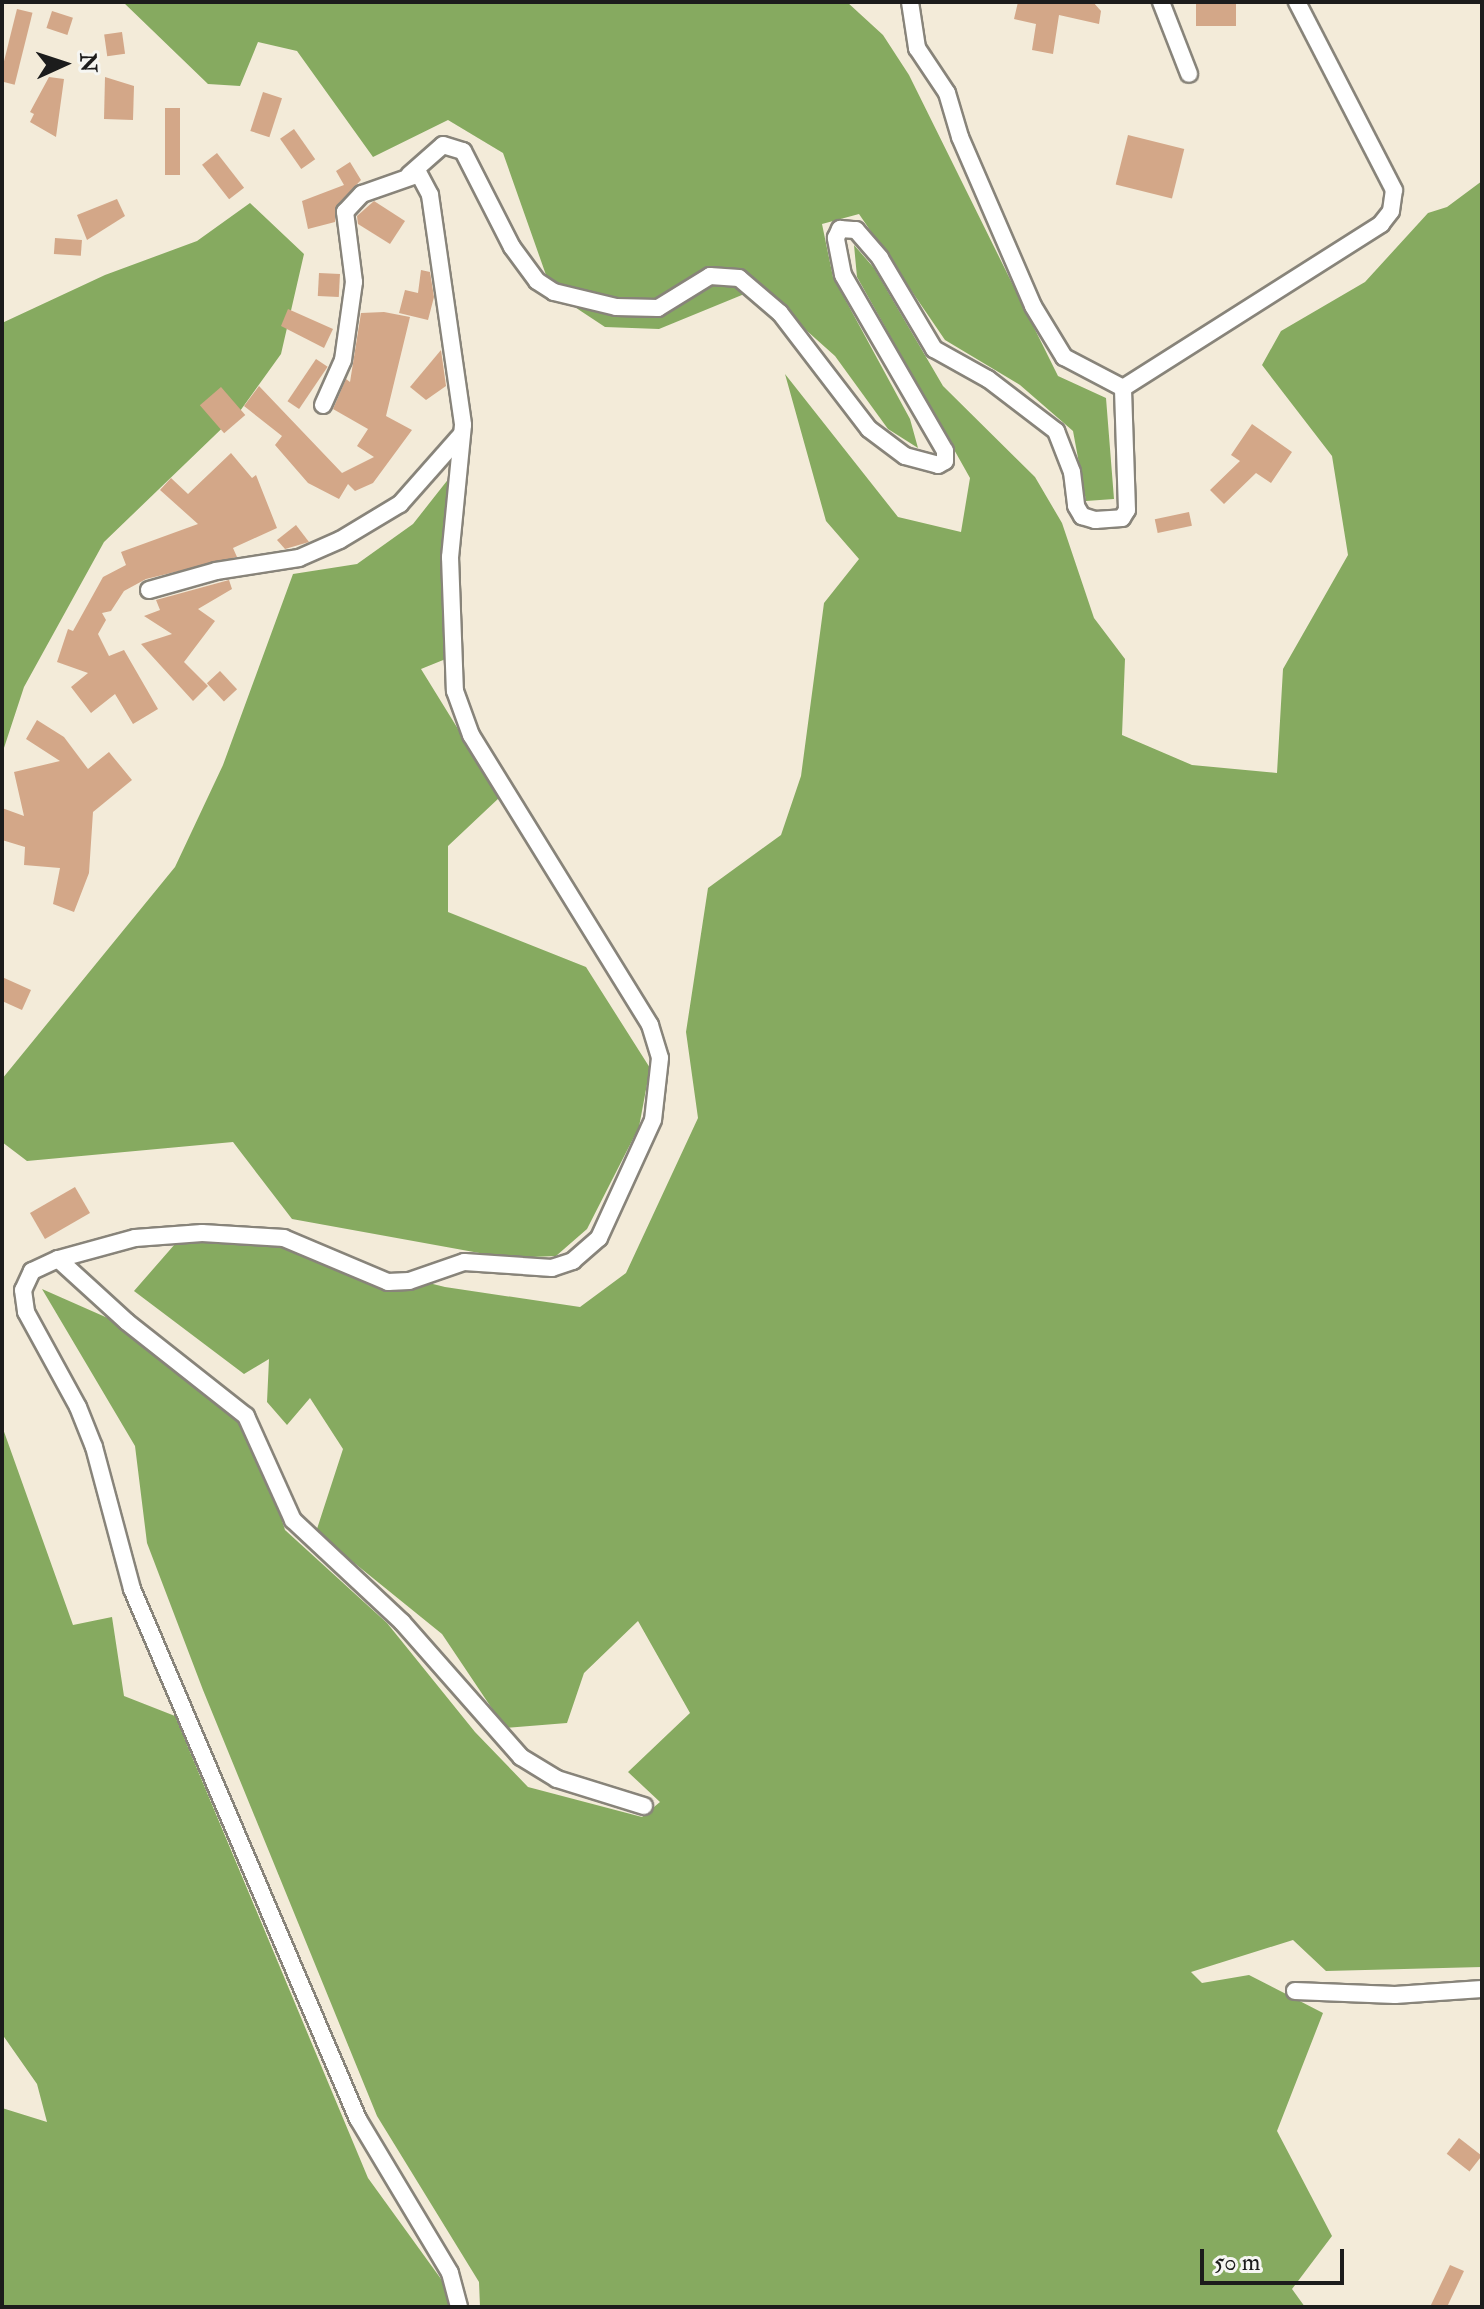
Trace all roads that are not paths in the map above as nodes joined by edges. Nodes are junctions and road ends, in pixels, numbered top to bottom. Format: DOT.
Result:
graph roads {
  1 [pos="910,2"];
  2 [pos="1161,2"];
  3 [pos="1297,2"];
  4 [pos="1189,74"];
  5 [pos="409,175"];
  6 [pos="1123,388"];
  7 [pos="323,405"];
  8 [pos="462,434"];
  9 [pos="149,590"];
  10 [pos="58,1259"];
  11 [pos="644,1806"];
  12 [pos="1482,1989"];
  13 [pos="1295,1991"];
  14 [pos="459,2307"];
  1 -- 6 [label="street"];
  2 -- 4 [label="street"];
  3 -- 6 [label="street"];
  5 -- 6 [label="street"];
  5 -- 7 [label="street"];
  5 -- 8 [label="street"];
  8 -- 9 [label="street"];
  8 -- 10 [label="street"];
  10 -- 11 [label="street"];
  10 -- 14 [label="street"];
  12 -- 13 [label="street"];
}
